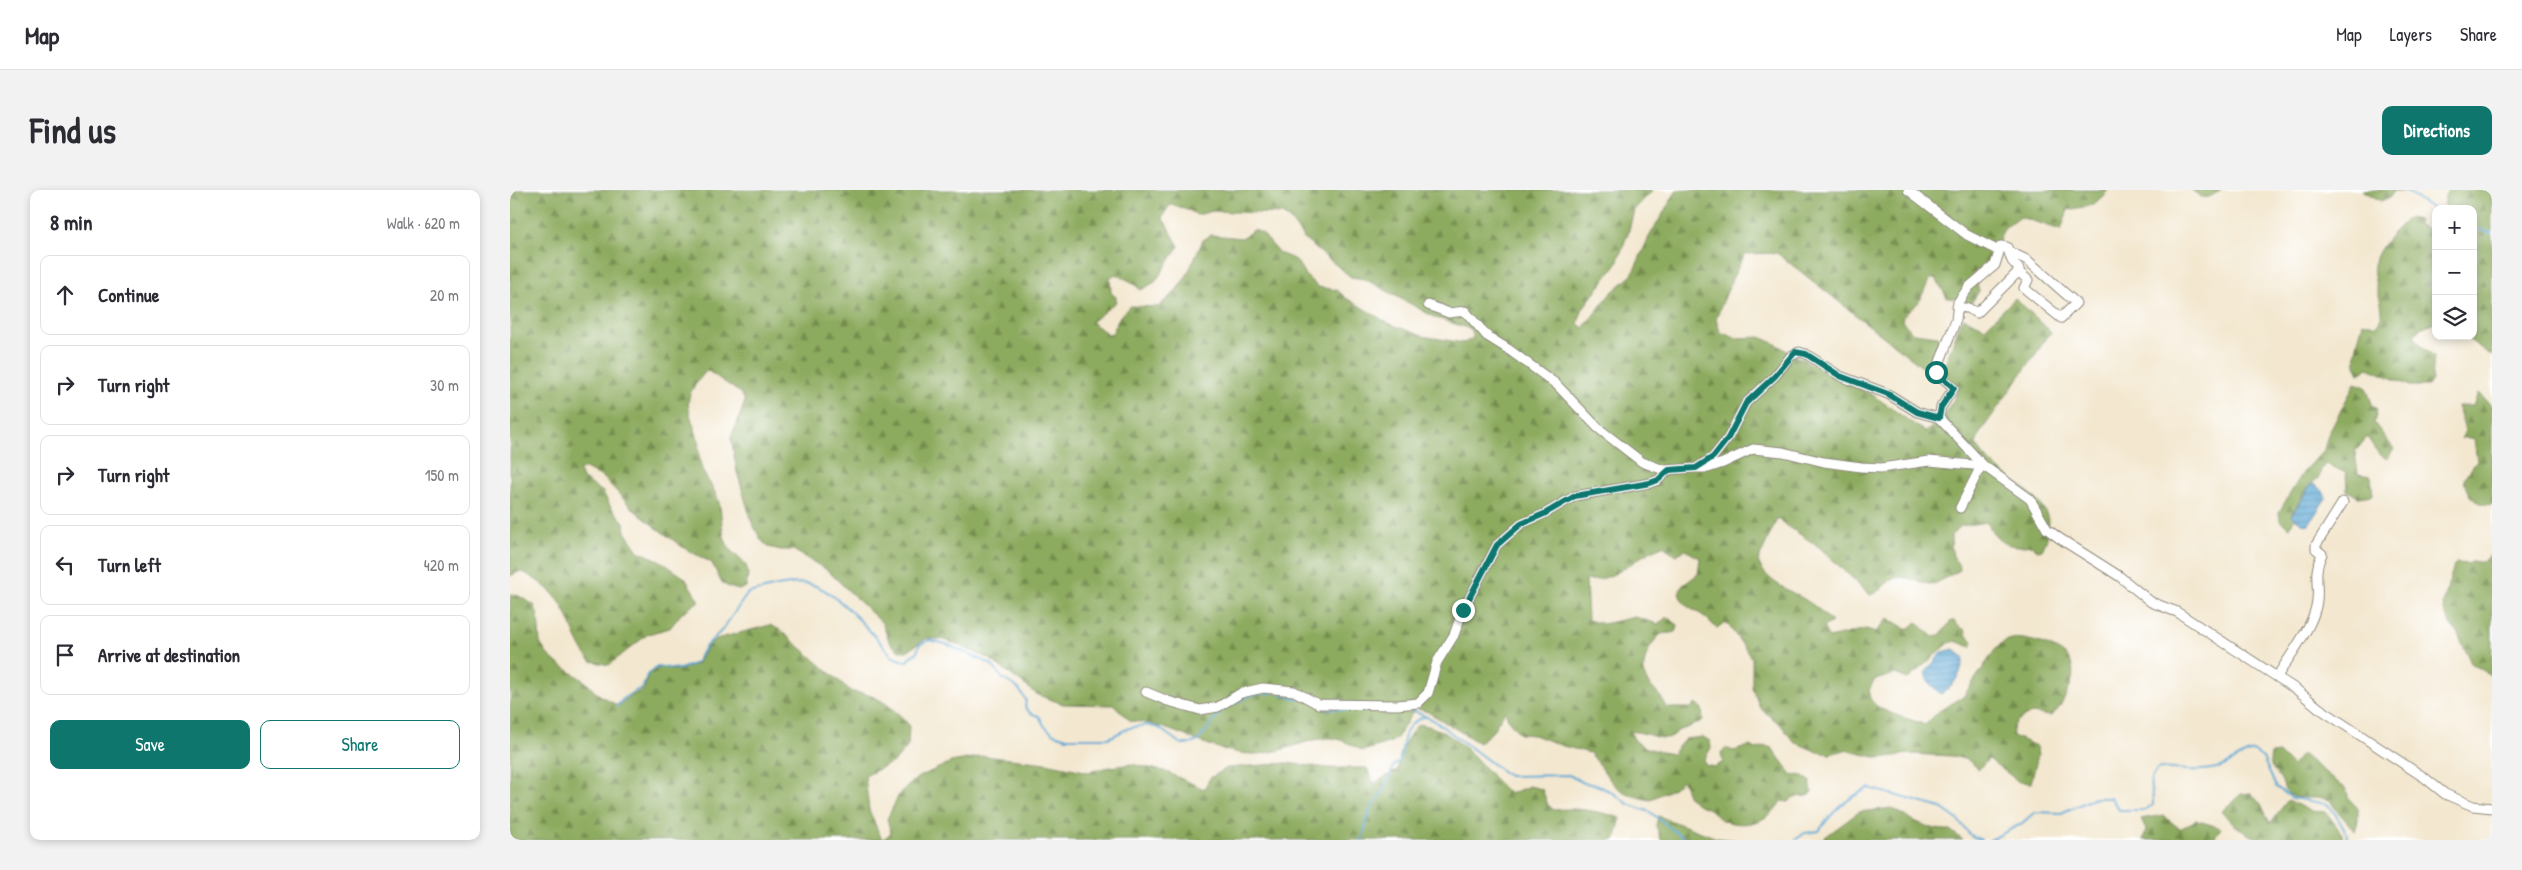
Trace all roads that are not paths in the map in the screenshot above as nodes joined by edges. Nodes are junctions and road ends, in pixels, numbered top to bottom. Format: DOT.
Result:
graph roads {
  1 [pos="1908,190"];
  2 [pos="1999,251"];
  3 [pos="2010,252"];
  4 [pos="2018,271"];
  5 [pos="1428,305"];
  6 [pos="1957,307"];
  7 [pos="1939,418"];
  8 [pos="1983,466"];
  9 [pos="1696,468"];
  10 [pos="1669,470"];
  11 [pos="2343,502"];
  12 [pos="1960,508"];
  13 [pos="2277,677"];
  14 [pos="1146,692"];
  15 [pos="2492,808"];
  1 -- 2 [label="street"];
  2 -- 3 [label="street"];
  2 -- 6 [label="street"];
  3 -- 4 [label="street"];
  3 -- 4 [label="street"];
  4 -- 6 [label="street"];
  5 -- 10 [label="street"];
  6 -- 7 [label="street"];
  7 -- 8 [label="street"];
  7 -- 9 [label="street"];
  8 -- 9 [label="street"];
  8 -- 12 [label="street"];
  8 -- 13 [label="street"];
  9 -- 10 [label="street"];
  10 -- 14 [label="street"];
  11 -- 13 [label="street"];
  13 -- 15 [label="street"];
}
